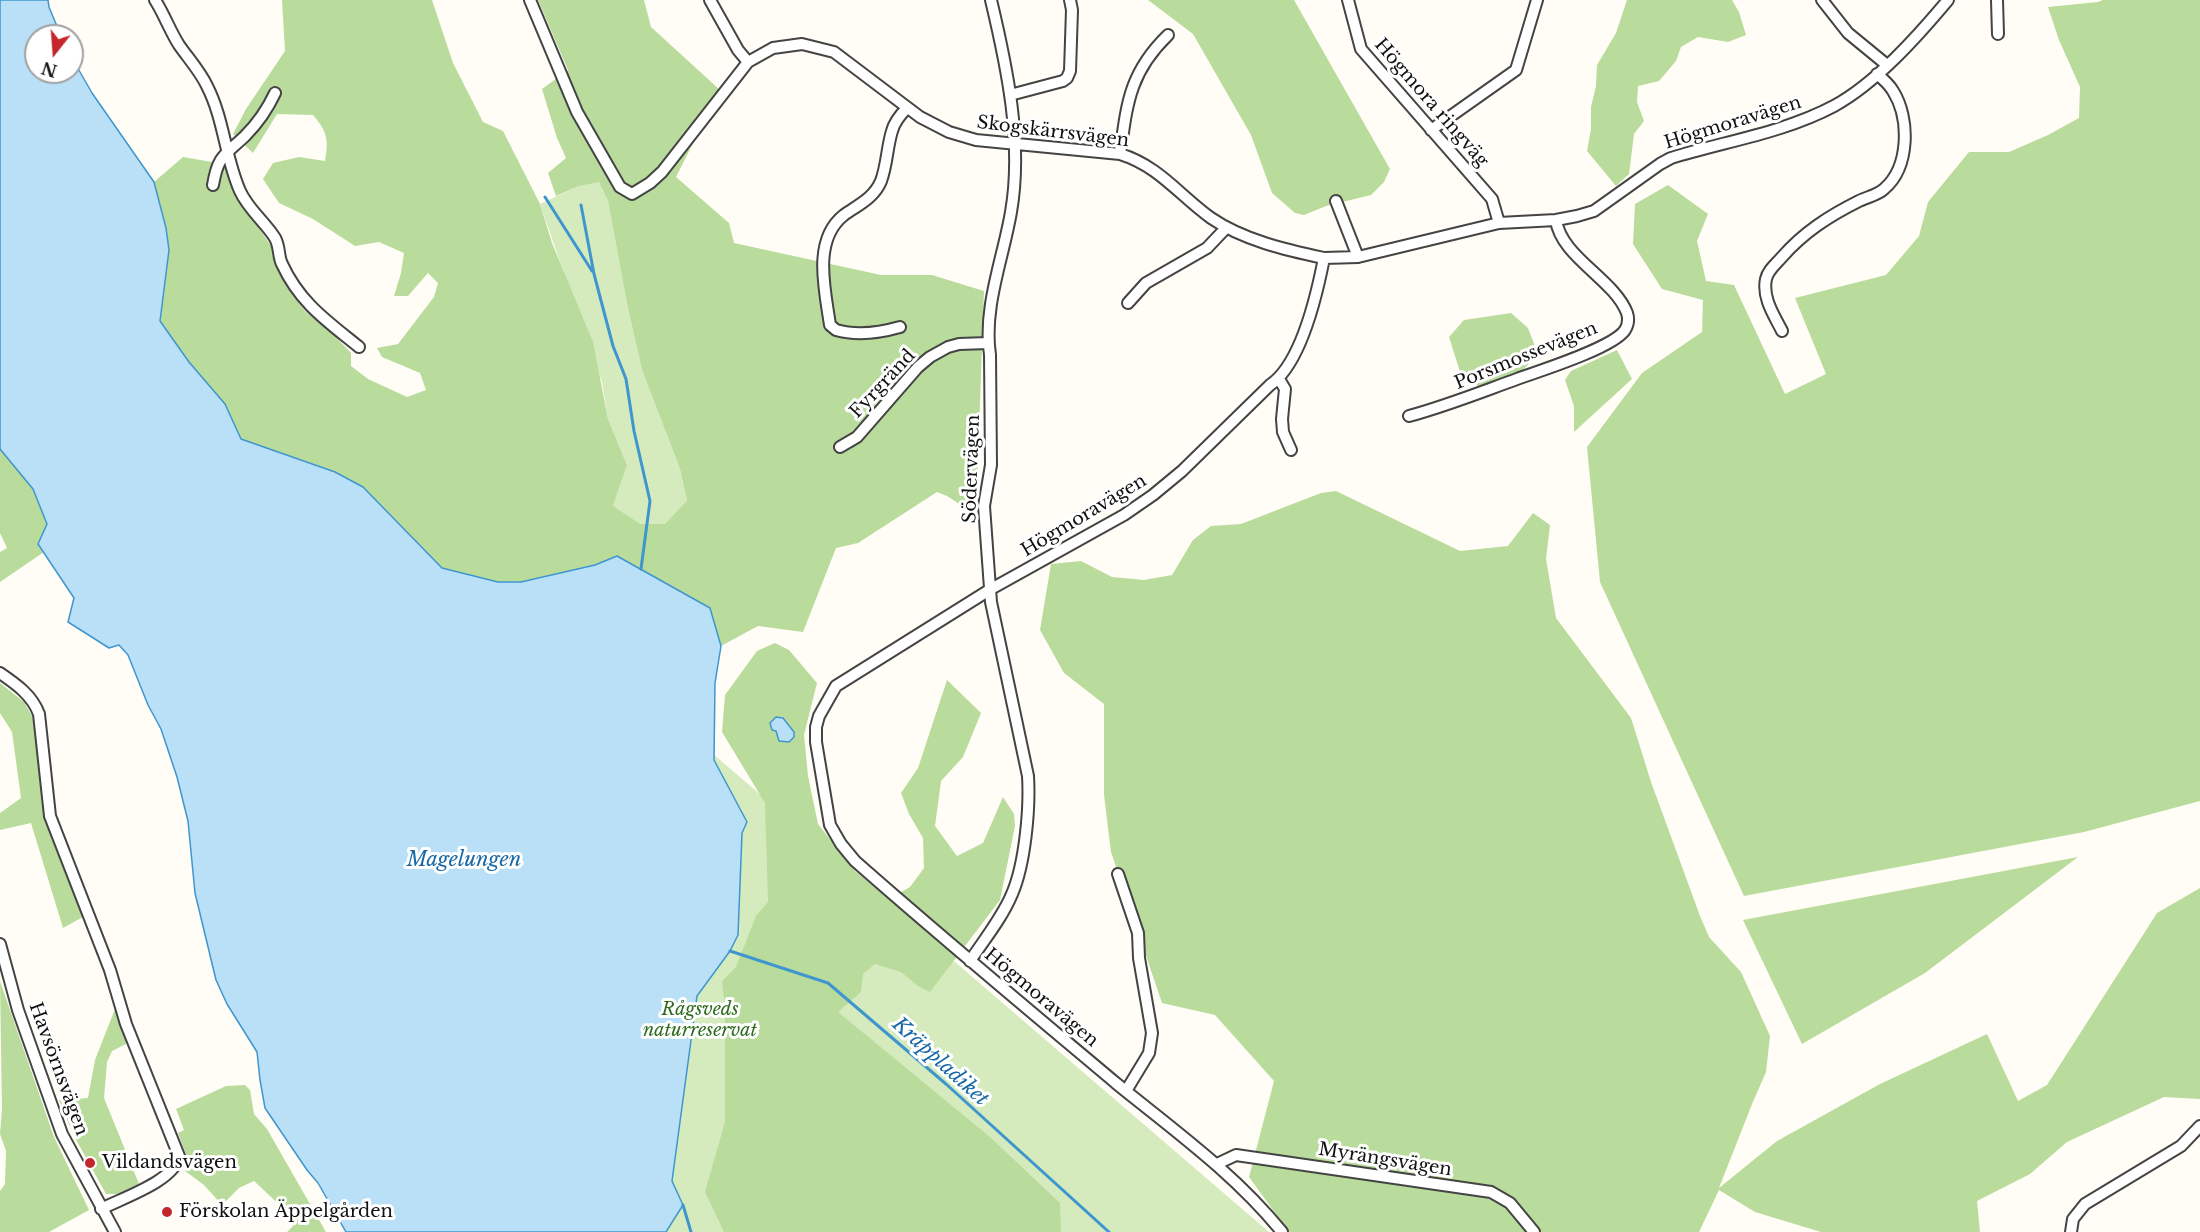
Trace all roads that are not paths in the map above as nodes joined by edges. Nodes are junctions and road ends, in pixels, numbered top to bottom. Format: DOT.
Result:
graph roads {
  1 [pos="155,0"];
  2 [pos="530,0"];
  3 [pos="710,0"];
  4 [pos="992,0"];
  5 [pos="1070,0"];
  6 [pos="1348,0"];
  7 [pos="1537,0"];
  8 [pos="1822,0"];
  9 [pos="1948,0"];
  10 [pos="1996,0"];
  11 [pos="1998,34"];
  12 [pos="1168,35"];
  13 [pos="748,62"];
  14 [pos="1887,65"];
  15 [pos="1877,74"];
  16 [pos="275,93"];
  17 [pos="1010,95"];
  18 [pos="907,108"];
  19 [pos="1431,130"];
  20 [pos="1014,145"];
  21 [pos="228,149"];
  22 [pos="1120,154"];
  23 [pos="213,185"];
  24 [pos="1336,201"];
  25 [pos="1556,220"];
  26 [pos="1499,223"];
  27 [pos="1226,228"];
  28 [pos="1358,257"];
  29 [pos="1324,258"];
  30 [pos="1128,303"];
  31 [pos="900,327"];
  32 [pos="1782,331"];
  33 [pos="988,343"];
  34 [pos="359,347"];
  35 [pos="1279,379"];
  36 [pos="1409,416"];
  37 [pos="840,447"];
  38 [pos="1290,450"];
  39 [pos="991,589"];
  40 [pos="0,673"];
  41 [pos="1118,874"];
  42 [pos="0,944"];
  43 [pos="970,961"];
  44 [pos="1126,1091"];
  45 [pos="2200,1126"];
  46 [pos="1217,1164"];
  47 [pos="101,1209"];
  48 [pos="115,1232"];
  49 [pos="1282,1232"];
  50 [pos="1534,1232"];
  51 [pos="2071,1232"];
  1 -- 21 [label="street"];
  2 -- 13 [label="street, Skogskärrsvägen"];
  3 -- 13 [label="street"];
  4 -- 17 [label="street, Södervägen"];
  5 -- 17 [label="street"];
  6 -- 19 [label="street, Högmora ringväg"];
  7 -- 19 [label="street"];
  8 -- 14 [label="street"];
  9 -- 14 [label="street, Högmoravägen"];
  10 -- 11 [label="street"];
  12 -- 22 [label="street"];
  13 -- 18 [label="street, Skogskärrsvägen"];
  14 -- 15 [label="street, Högmoravägen"];
  15 -- 25 [label="street, Högmoravägen"];
  15 -- 32 [label="street"];
  16 -- 21 [label="street"];
  17 -- 20 [label="street, Södervägen"];
  18 -- 20 [label="street, Skogskärrsvägen"];
  18 -- 31 [label="street, Fyrgränd"];
  19 -- 26 [label="street, Högmora ringväg"];
  20 -- 22 [label="street, Skogskärrsvägen"];
  20 -- 33 [label="street, Södervägen"];
  21 -- 23 [label="street"];
  21 -- 34 [label="street"];
  22 -- 27 [label="street, Skogskärrsvägen"];
  24 -- 28 [label="street"];
  25 -- 26 [label="street, Högmoravägen"];
  25 -- 36 [label="street, Porsmossevägen"];
  26 -- 28 [label="street, Högmoravägen"];
  27 -- 29 [label="street, Skogskärrsvägen"];
  27 -- 30 [label="street"];
  28 -- 29 [label="street, Högmoravägen"];
  29 -- 35 [label="street, Högmoravägen"];
  33 -- 37 [label="street, Fyrgränd"];
  33 -- 39 [label="street, Södervägen"];
  35 -- 38 [label="street"];
  35 -- 39 [label="street, Högmoravägen"];
  39 -- 43 [label="street, Södervägen"];
  39 -- 43 [label="street, Högmoravägen"];
  40 -- 47 [label="street"];
  41 -- 44 [label="street"];
  42 -- 47 [label="street, Havsörnsvägen"];
  43 -- 44 [label="street, Högmoravägen"];
  44 -- 46 [label="street, Högmoravägen"];
  45 -- 51 [label="street"];
  46 -- 49 [label="street, Högmoravägen"];
  46 -- 50 [label="street, Myrängsvägen"];
  47 -- 48 [label="street, Havsörnsvägen"];
}
